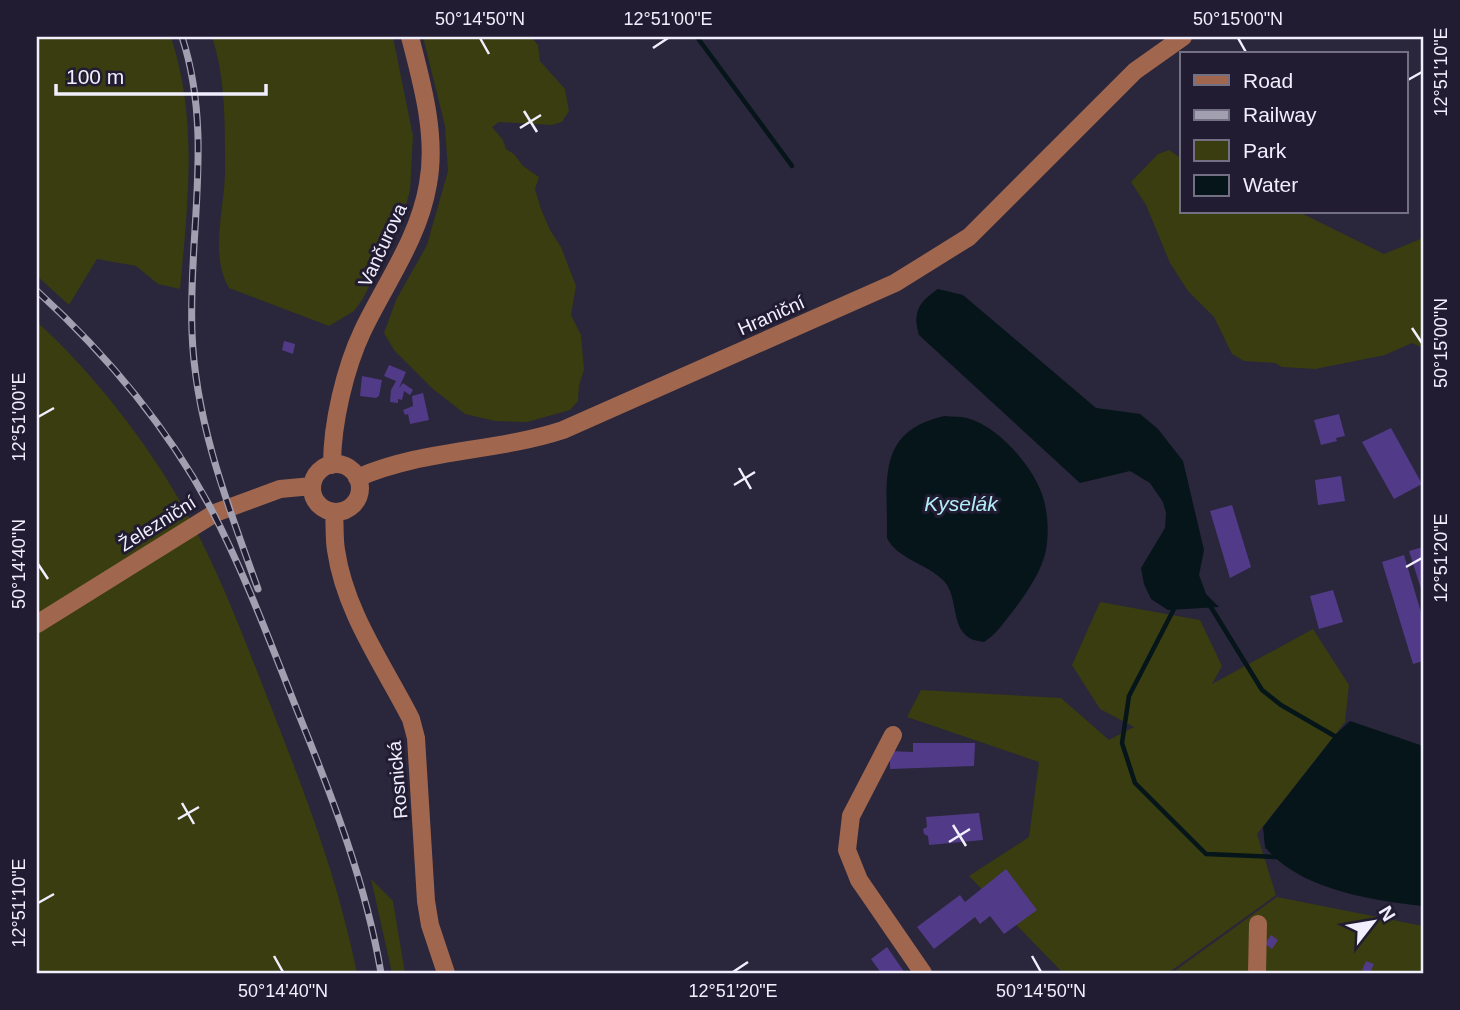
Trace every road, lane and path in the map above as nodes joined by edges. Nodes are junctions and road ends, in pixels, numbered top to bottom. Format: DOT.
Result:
graph roads {
  1 [pos="410,37"];
  2 [pos="1183,37"];
  3 [pos="332,465"];
  4 [pos="357,478"];
  5 [pos="312,486"];
  6 [pos="334,512"];
  7 [pos="37,624"];
  8 [pos="893,735"];
  9 [pos="1258,924"];
  10 [pos="446,973"];
  11 [pos="923,973"];
  12 [pos="1257,973"];
  1 -- 3 [label="street, Vančurova"];
  2 -- 4 [label="street, Hraniční"];
  3 -- 4 [label="street"];
  3 -- 5 [label="street"];
  4 -- 6 [label="street"];
  5 -- 6 [label="street"];
  5 -- 7 [label="street, Železniční"];
  6 -- 10 [label="street, Rosnická"];
  8 -- 11 [label="street"];
  9 -- 12 [label="street"];
}
